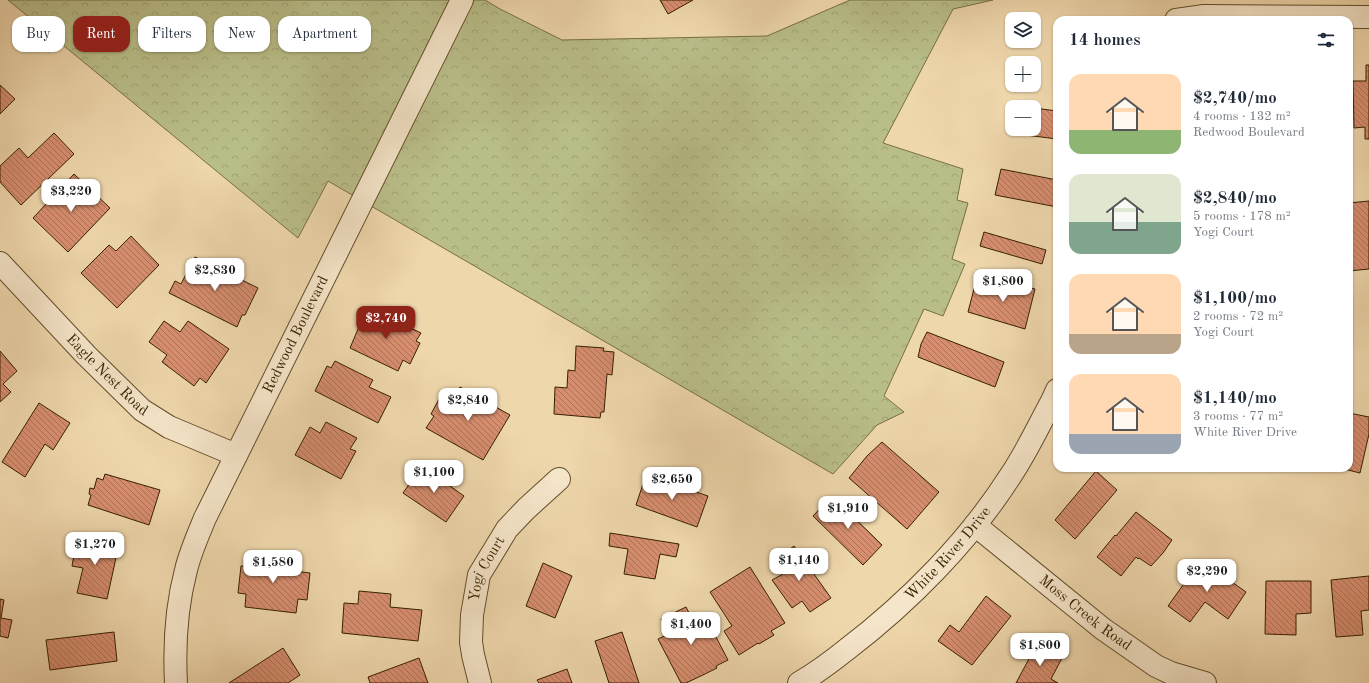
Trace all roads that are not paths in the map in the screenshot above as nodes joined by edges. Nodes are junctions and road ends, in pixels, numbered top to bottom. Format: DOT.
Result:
graph roads {
  1 [pos="462,0"];
  2 [pos="1353,17"];
  3 [pos="1369,17"];
  4 [pos="0,263"];
  5 [pos="1053,398"];
  6 [pos="236,455"];
  7 [pos="559,479"];
  8 [pos="975,525"];
  9 [pos="176,683"];
  10 [pos="480,683"];
  11 [pos="799,683"];
  12 [pos="1205,683"];
  1 -- 6 [label="street, Redwood Boulevard"];
  2 -- 3 [label="street"];
  4 -- 6 [label="street, Eagle Nest Road"];
  5 -- 8 [label="street, White River Drive"];
  6 -- 9 [label="street, Redwood Boulevard"];
  7 -- 10 [label="street, Yogi Court"];
  8 -- 11 [label="street, White River Drive"];
  8 -- 12 [label="street, Moss Creek Road"];
}
